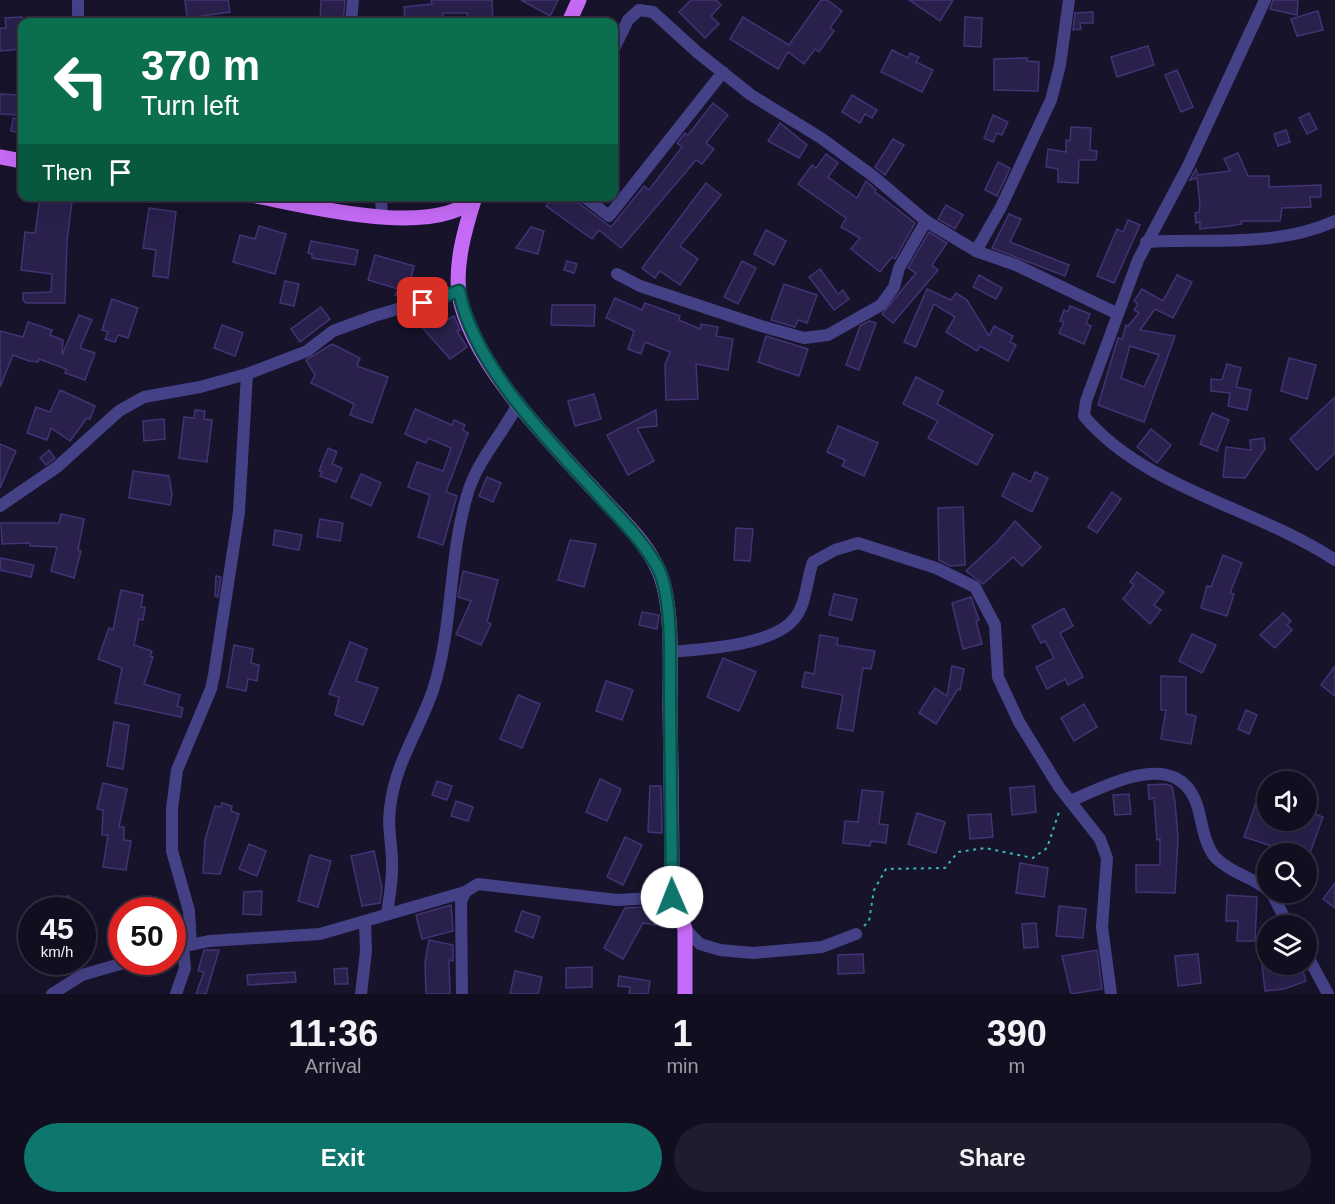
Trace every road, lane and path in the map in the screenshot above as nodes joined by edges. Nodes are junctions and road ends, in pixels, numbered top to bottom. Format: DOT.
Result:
graph roads {
  1 [pos="78,0"];
  2 [pos="353,0"];
  3 [pos="579,0"];
  4 [pos="1069,0"];
  5 [pos="1265,0"];
  6 [pos="78,18"];
  7 [pos="351,18"];
  8 [pos="571,18"];
  9 [pos="618,41"];
  10 [pos="723,72"];
  11 [pos="0,157"];
  12 [pos="18,159"];
  13 [pos="285,201"];
  14 [pos="381,201"];
  15 [pos="470,201"];
  16 [pos="474,201"];
  17 [pos="590,201"];
  18 [pos="382,218"];
  19 [pos="926,221"];
  20 [pos="1335,221"];
  21 [pos="1146,242"];
  22 [pos="976,251"];
  23 [pos="617,274"];
  24 [pos="459,291"];
  25 [pos="1116,313"];
  26 [pos="247,374"];
  27 [pos="519,402"];
  28 [pos="0,506"];
  29 [pos="1335,560"];
  30 [pos="670,652"];
  31 [pos="1070,801"];
  32 [pos="1257,881"];
  33 [pos="465,892"];
  34 [pos="185,897"];
  35 [pos="672,897"];
  36 [pos="186,900"];
  37 [pos="387,914"];
  38 [pos="365,922"];
  39 [pos="186,926"];
  40 [pos="685,929"];
  41 [pos="856,934"];
  42 [pos="186,946"];
  43 [pos="108,967"];
  44 [pos="1317,974"];
  45 [pos="183,975"];
  46 [pos="52,994"];
  47 [pos="176,994"];
  48 [pos="361,994"];
  49 [pos="462,994"];
  50 [pos="685,994"];
  51 [pos="1111,994"];
  52 [pos="1328,994"];
  1 -- 6 [label="street"];
  2 -- 7 [label="street"];
  3 -- 8 [label="main road"];
  4 -- 22 [label="street"];
  5 -- 21 [label="street"];
  9 -- 10 [label="street"];
  10 -- 17 [label="street"];
  10 -- 19 [label="street"];
  11 -- 12 [label="main road"];
  13 -- 18 [label="main road"];
  14 -- 18 [label="street"];
  15 -- 18 [label="main road"];
  16 -- 24 [label="main road"];
  19 -- 22 [label="street"];
  19 -- 23 [label="street"];
  20 -- 21 [label="street"];
  21 -- 25 [label="street"];
  22 -- 25 [label="street"];
  24 -- 26 [label="street"];
  24 -- 27 [label="main road"];
  25 -- 29 [label="street"];
  26 -- 28 [label="street"];
  26 -- 34 [label="street"];
  27 -- 30 [label="main road"];
  27 -- 37 [label="street"];
  30 -- 31 [label="street"];
  30 -- 35 [label="main road"];
  31 -- 32 [label="street"];
  31 -- 41 [label="path"];
  31 -- 51 [label="street"];
  33 -- 35 [label="street"];
  33 -- 37 [label="street"];
  33 -- 49 [label="street"];
  35 -- 40 [label="main road"];
  36 -- 39 [label="street"];
  37 -- 38 [label="street"];
  38 -- 42 [label="street"];
  38 -- 48 [label="street"];
  40 -- 41 [label="street"];
  40 -- 50 [label="main road"];
  43 -- 46 [label="street"];
  44 -- 52 [label="street"];
  45 -- 47 [label="street"];
}
